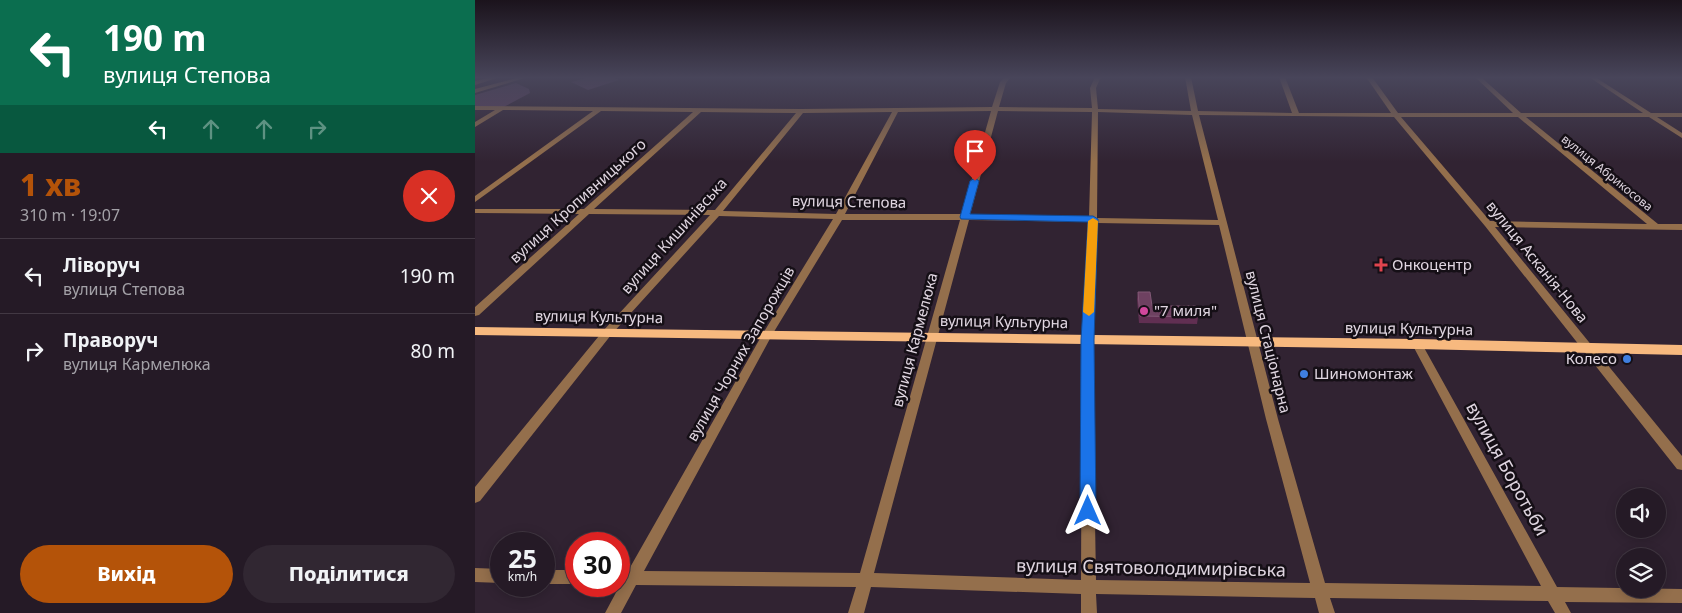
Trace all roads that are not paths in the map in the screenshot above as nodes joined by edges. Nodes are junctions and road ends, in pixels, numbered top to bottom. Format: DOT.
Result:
graph roads {
  1 [pos="996,106"];
  2 [pos="1095,106"];
  3 [pos="1193,106"];
  4 [pos="1292,106"];
  5 [pos="1389,106"];
  6 [pos="1509,106"];
  7 [pos="1635,106"];
  8 [pos="475,108"];
  9 [pos="500,109"];
  10 [pos="995,109"];
  11 [pos="599,110"];
  12 [pos="699,110"];
  13 [pos="896,110"];
  14 [pos="801,111"];
  15 [pos="1095,111"];
  16 [pos="1194,114"];
  17 [pos="1518,114"];
  18 [pos="1295,115"];
  19 [pos="1396,115"];
  20 [pos="1649,115"];
  21 [pos="1682,115"];
  22 [pos="475,125"];
  23 [pos="1682,136"];
  24 [pos="475,200"];
  25 [pos="475,211"];
  26 [pos="586,212"];
  27 [pos="717,213"];
  28 [pos="839,217"];
  29 [pos="965,217"];
  30 [pos="1093,219"];
  31 [pos="1223,223"];
  32 [pos="1488,224"];
  33 [pos="1655,226"];
  34 [pos="1682,227"];
  35 [pos="475,312"];
  36 [pos="475,331"];
  37 [pos="607,333"];
  38 [pos="767,335"];
  39 [pos="931,337"];
  40 [pos="1087,340"];
  41 [pos="1251,343"];
  42 [pos="1417,344"];
  43 [pos="1587,348"];
  44 [pos="1682,350"];
  45 [pos="1682,465"];
  46 [pos="475,497"];
  47 [pos="630,570"];
  48 [pos="475,575"];
  49 [pos="490,576"];
  50 [pos="630,579"];
  51 [pos="865,580"];
  52 [pos="1089,587"];
  53 [pos="1319,589"];
  54 [pos="1554,594"];
  55 [pos="1682,596"];
  56 [pos="619,597"];
  57 [pos="613,613"];
  58 [pos="856,613"];
  59 [pos="1089,613"];
  60 [pos="1327,613"];
  61 [pos="1563,613"];
  1 -- 10 [label="street, вулиця Кармелюка"];
  2 -- 15 [label="street"];
  3 -- 16 [label="street, вулиця Стаціонарна"];
  4 -- 18 [label="street"];
  5 -- 19 [label="street, вулиця Асканія-Нова"];
  6 -- 17 [label="street, вулиця Абрикосова"];
  7 -- 20 [label="street"];
  8 -- 9 [label="street"];
  9 -- 11 [label="street"];
  9 -- 22 [label="street"];
  10 -- 13 [label="street"];
  10 -- 15 [label="street"];
  10 -- 29 [label="street, вулиця Кармелюка"];
  11 -- 12 [label="street"];
  11 -- 24 [label="street"];
  12 -- 14 [label="street"];
  12 -- 26 [label="street, вулиця Кропивницького"];
  13 -- 14 [label="street"];
  13 -- 28 [label="street, вулиця Чорних Запорожців"];
  14 -- 27 [label="street, вулиця Кишинівська"];
  15 -- 16 [label="street"];
  15 -- 30 [label="street"];
  16 -- 18 [label="street"];
  16 -- 31 [label="street, вулиця Стаціонарна"];
  17 -- 19 [label="street"];
  17 -- 20 [label="street"];
  17 -- 33 [label="street, вулиця Абрикосова"];
  18 -- 19 [label="street"];
  19 -- 32 [label="street, вулиця Асканія-Нова"];
  20 -- 21 [label="street"];
  20 -- 23 [label="street"];
  25 -- 26 [label="street, вулиця Степова"];
  26 -- 27 [label="street, вулиця Степова"];
  26 -- 35 [label="street, вулиця Кропивницького"];
  27 -- 28 [label="street, вулиця Степова"];
  27 -- 37 [label="street, вулиця Кишинівська"];
  28 -- 29 [label="street, вулиця Степова"];
  28 -- 38 [label="street, вулиця Чорних Запорожців"];
  29 -- 30 [label="street, вулиця Степова"];
  29 -- 39 [label="street, вулиця Кармелюка"];
  30 -- 31 [label="street, вулиця Степова"];
  30 -- 40 [label="street"];
  31 -- 41 [label="street, вулиця Стаціонарна"];
  32 -- 33 [label="street"];
  32 -- 43 [label="street, вулиця Асканія-Нова"];
  33 -- 34 [label="street"];
  36 -- 37 [label="main road, вулиця Культурна"];
  37 -- 38 [label="main road, вулиця Культурна"];
  37 -- 46 [label="street, вулиця Кишинівська"];
  38 -- 39 [label="main road, вулиця Культурна"];
  38 -- 47 [label="street, вулиця Чорних Запорожців"];
  39 -- 40 [label="main road, вулиця Культурна"];
  39 -- 51 [label="street, вулиця Кармелюка"];
  40 -- 41 [label="main road, вулиця Культурна"];
  40 -- 52 [label="street"];
  41 -- 42 [label="main road, вулиця Культурна"];
  41 -- 53 [label="street, вулиця Стаціонарна"];
  42 -- 43 [label="main road, вулиця Культурна"];
  42 -- 54 [label="street, вулиця Боротьби"];
  43 -- 44 [label="main road, вулиця Культурна"];
  43 -- 45 [label="street, вулиця Асканія-Нова"];
  48 -- 49 [label="street"];
  50 -- 51 [label="street, вулиця Святоволодимирівська"];
  51 -- 52 [label="street, вулиця Святоволодимирівська"];
  51 -- 58 [label="street, вулиця Кармелюка"];
  52 -- 53 [label="street, вулиця Святоволодимирівська"];
  52 -- 59 [label="street"];
  53 -- 54 [label="street, вулиця Святоволодимирівська"];
  53 -- 60 [label="street, вулиця Стаціонарна"];
  54 -- 55 [label="street, вулиця Святоволодимирівська"];
  54 -- 61 [label="street, вулиця Боротьби"];
  56 -- 57 [label="street, вулиця Чорних Запорожців"];
}
